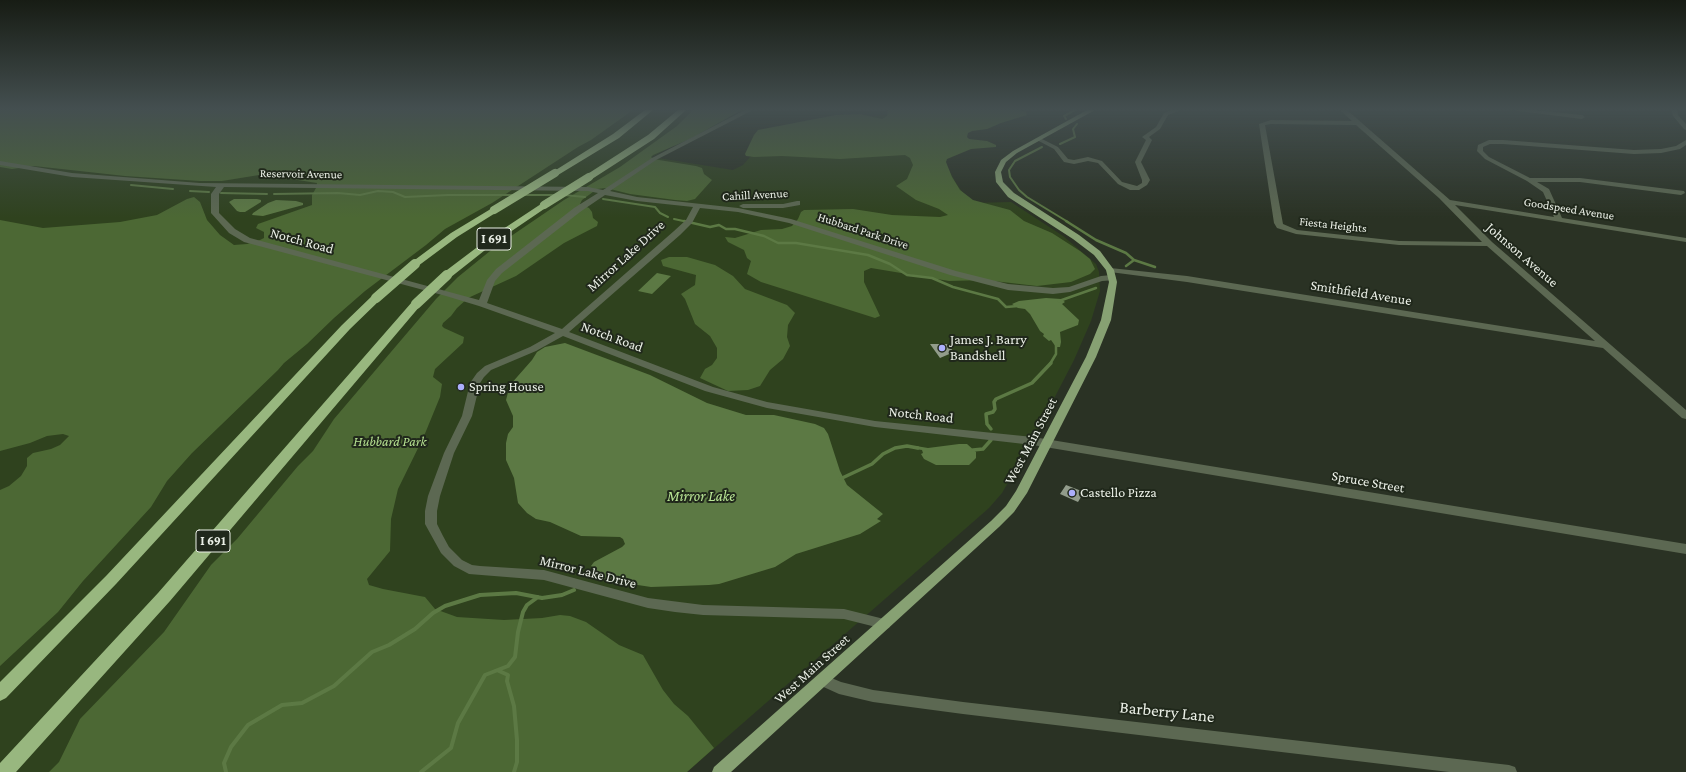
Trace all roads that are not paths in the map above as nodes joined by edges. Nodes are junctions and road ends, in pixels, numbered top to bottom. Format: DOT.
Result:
graph roads {
  1 [pos="599,146"];
  2 [pos="637,146"];
  3 [pos="679,146"];
  4 [pos="1026,146"];
  5 [pos="1052,146"];
  6 [pos="1147,146"];
  7 [pos="1266,146"];
  8 [pos="1385,146"];
  9 [pos="1480,146"];
  10 [pos="1556,146"];
  11 [pos="1681,146"];
  12 [pos="0,163"];
  13 [pos="1529,180"];
  14 [pos="223,185"];
  15 [pos="604,192"];
  16 [pos="1681,193"];
  17 [pos="1449,202"];
  18 [pos="797,203"];
  19 [pos="698,206"];
  20 [pos="716,208"];
  21 [pos="1559,220"];
  22 [pos="1686,240"];
  23 [pos="1489,244"];
  24 [pos="1111,274"];
  25 [pos="482,304"];
  26 [pos="563,333"];
  27 [pos="1607,346"];
  28 [pos="1686,416"];
  29 [pos="1046,445"];
  30 [pos="1686,549"];
  31 [pos="884,624"];
  32 [pos="822,680"];
  33 [pos="0,693"];
  34 [pos="4,772"];
  35 [pos="720,772"];
  36 [pos="1509,772"];
  1 -- 33 [label="highway, I 691, bridge"];
  2 -- 34 [label="highway, I 691, bridge"];
  3 -- 15 [label="street"];
  4 -- 24 [label="main road"];
  5 -- 6 [label="street"];
  7 -- 23 [label="street, Fiesta Heights"];
  8 -- 17 [label="street, Johnson Avenue"];
  9 -- 13 [label="street"];
  10 -- 11 [label="street"];
  12 -- 14 [label="street, Reservoir Avenue"];
  13 -- 16 [label="street"];
  13 -- 21 [label="street"];
  14 -- 15 [label="street, Reservoir Avenue"];
  14 -- 25 [label="street, Notch Road"];
  15 -- 19 [label="street, Hubbard Park Drive"];
  15 -- 25 [label="street"];
  17 -- 21 [label="street, Goodspeed Avenue"];
  17 -- 23 [label="street, Johnson Avenue"];
  18 -- 20 [label="street, Cahill Avenue"];
  19 -- 20 [label="street, Hubbard Park Drive"];
  19 -- 26 [label="street, Mirror Lake Drive"];
  20 -- 24 [label="street, Hubbard Park Drive"];
  21 -- 22 [label="street, Goodspeed Avenue"];
  23 -- 27 [label="street, Johnson Avenue"];
  24 -- 27 [label="street, Smithfield Avenue"];
  24 -- 29 [label="main road, West Main Street"];
  25 -- 26 [label="street, Notch Road"];
  26 -- 29 [label="street, Notch Road"];
  26 -- 31 [label="street, Mirror Lake Drive"];
  27 -- 28 [label="street, Johnson Avenue"];
  29 -- 30 [label="street, Spruce Street"];
  29 -- 31 [label="main road, West Main Street"];
  31 -- 32 [label="main road, West Main Street"];
  32 -- 35 [label="main road, West Main Street"];
  32 -- 36 [label="street, Barberry Lane"];
}
